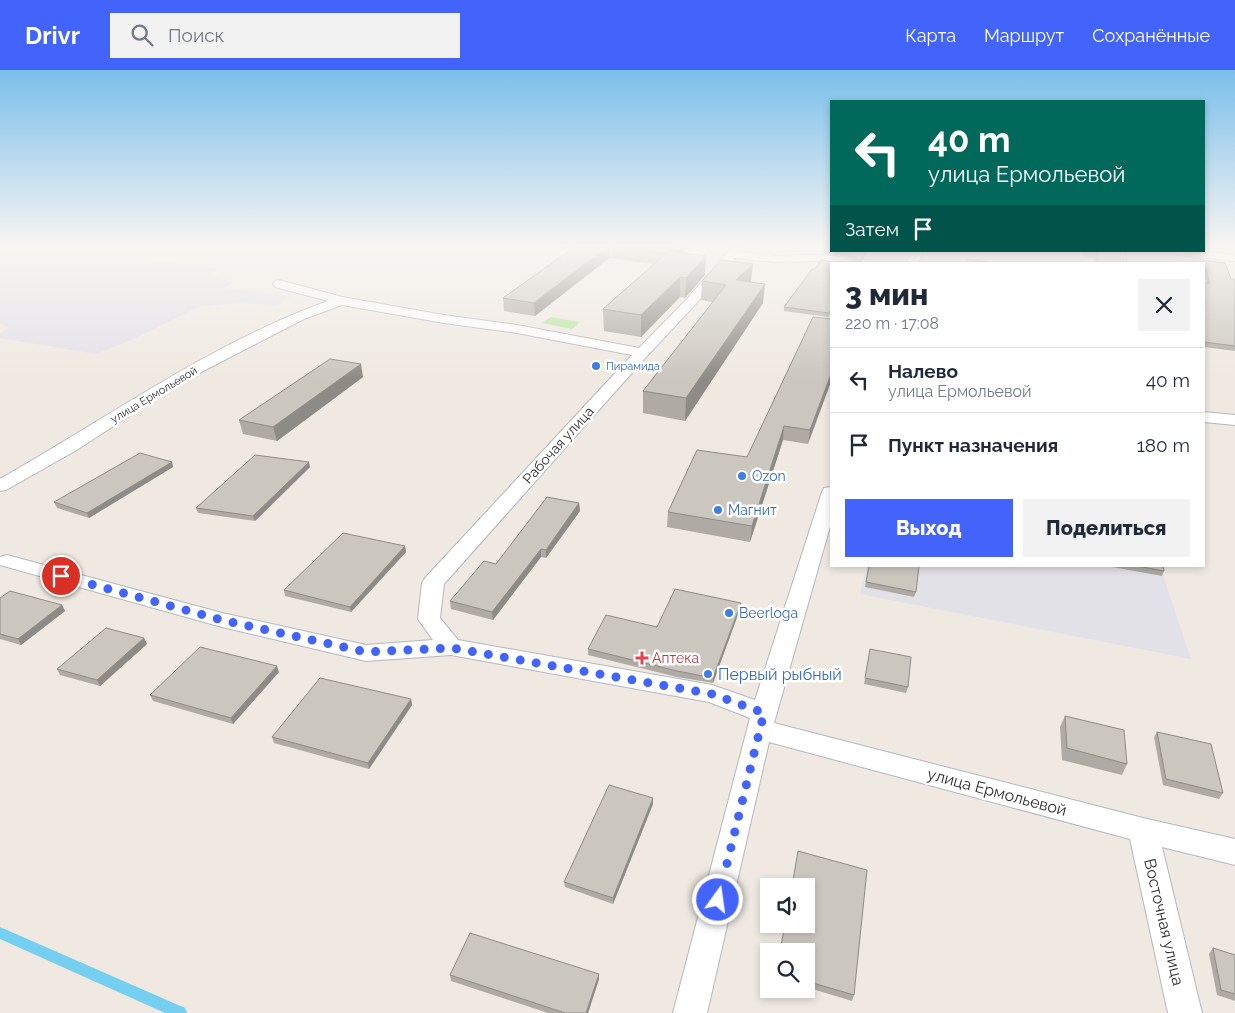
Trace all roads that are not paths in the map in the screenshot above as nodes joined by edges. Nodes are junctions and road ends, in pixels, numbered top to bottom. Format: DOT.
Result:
graph roads {
  1 [pos="304,291"];
  2 [pos="701,291"];
  3 [pos="341,301"];
  4 [pos="642,353"];
  5 [pos="1205,417"];
  6 [pos="1235,420"];
  7 [pos="0,486"];
  8 [pos="830,495"];
  9 [pos="7,562"];
  10 [pos="452,648"];
  11 [pos="761,721"];
  12 [pos="1143,830"];
  13 [pos="1235,852"];
  14 [pos="690,1013"];
  15 [pos="1185,1013"];
  1 -- 3 [label="street"];
  2 -- 4 [label="street, Рабочая улица"];
  3 -- 4 [label="street"];
  3 -- 7 [label="street, улица Ермольевой"];
  4 -- 10 [label="street, Рабочая улица"];
  5 -- 6 [label="street"];
  8 -- 11 [label="street"];
  9 -- 10 [label="street, улица Ермольевой"];
  10 -- 11 [label="street, улица Ермольевой"];
  11 -- 12 [label="street, улица Ермольевой"];
  11 -- 14 [label="street"];
  12 -- 13 [label="street, улица Ермольевой"];
  12 -- 15 [label="street, Восточная улица"];
}
